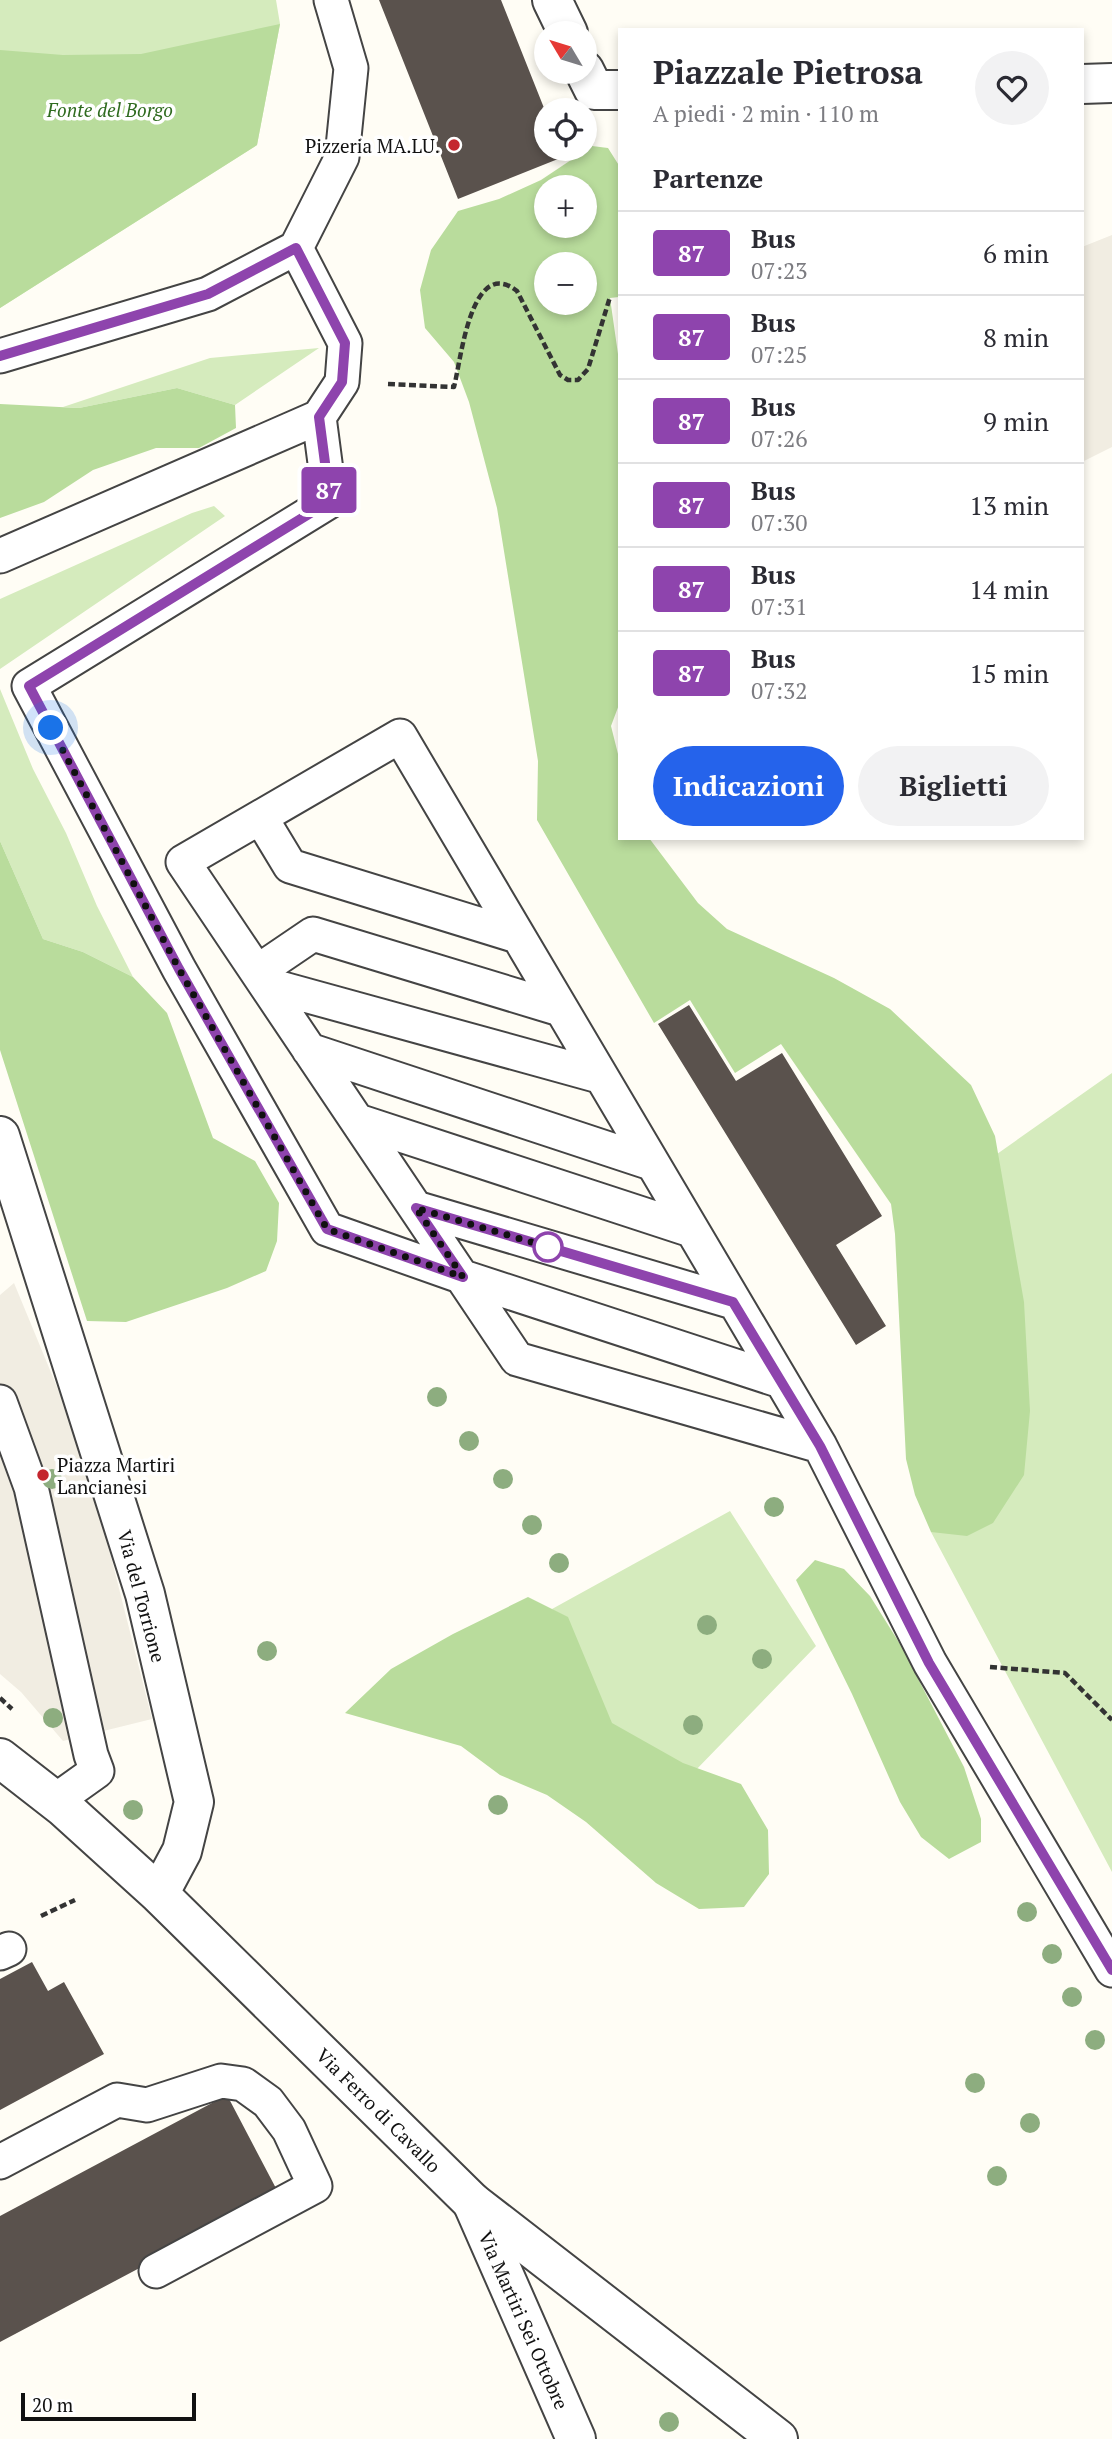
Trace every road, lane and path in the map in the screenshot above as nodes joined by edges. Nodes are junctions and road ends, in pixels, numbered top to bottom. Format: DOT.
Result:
graph roads {
  1 [pos="331,0"];
  2 [pos="552,0"];
  3 [pos="562,21"];
  4 [pos="1112,83"];
  5 [pos="1084,84"];
  6 [pos="296,248"];
  7 [pos="610,297"];
  8 [pos="0,356"];
  9 [pos="342,382"];
  10 [pos="319,417"];
  11 [pos="0,556"];
  12 [pos="261,818"];
  13 [pos="517,936"];
  14 [pos="261,978"];
  15 [pos="560,1009"];
  16 [pos="309,1050"];
  17 [pos="599,1076"];
  18 [pos="358,1121"];
  19 [pos="0,1136"];
  20 [pos="651,1163"];
  21 [pos="416,1208"];
  22 [pos="691,1230"];
  23 [pos="463,1277"];
  24 [pos="733,1302"];
  25 [pos="781,1381"];
  26 [pos="0,1402"];
  27 [pos="820,1446"];
  28 [pos="929,1663"];
  29 [pos="1112,1720"];
  30 [pos="0,1758"];
  31 [pos="55,1801"];
  32 [pos="159,1894"];
  33 [pos="1112,1970"];
  34 [pos="0,2162"];
  35 [pos="472,2202"];
  36 [pos="156,2271"];
  37 [pos="576,2439"];
  38 [pos="778,2439"];
  1 -- 6 [label="lane"];
  2 -- 3 [label="street"];
  4 -- 5 [label="street"];
  6 -- 8 [label="lane"];
  6 -- 9 [label="lane"];
  7 -- 9 [label="path"];
  9 -- 10 [label="lane"];
  10 -- 11 [label="lane"];
  10 -- 23 [label="lane"];
  12 -- 13 [label="lane"];
  12 -- 13 [label="lane"];
  12 -- 14 [label="lane"];
  13 -- 15 [label="lane"];
  14 -- 15 [label="lane"];
  14 -- 16 [label="lane"];
  14 -- 17 [label="lane"];
  15 -- 17 [label="lane"];
  16 -- 18 [label="lane"];
  16 -- 20 [label="lane"];
  17 -- 20 [label="lane"];
  18 -- 21 [label="lane"];
  18 -- 22 [label="lane"];
  19 -- 32 [label="street, Via del Torrione"];
  20 -- 22 [label="lane"];
  21 -- 23 [label="lane"];
  21 -- 24 [label="lane"];
  22 -- 24 [label="lane"];
  23 -- 25 [label="lane"];
  23 -- 27 [label="lane"];
  24 -- 25 [label="lane"];
  25 -- 27 [label="lane"];
  26 -- 31 [label="lane"];
  27 -- 28 [label="lane"];
  28 -- 29 [label="path"];
  28 -- 33 [label="lane"];
  30 -- 31 [label="street, Via Ferro di Cavallo"];
  31 -- 32 [label="street, Via Ferro di Cavallo"];
  32 -- 35 [label="street, Via Ferro di Cavallo"];
  34 -- 36 [label="lane"];
  35 -- 37 [label="street, Via Martiri Sei Ottobre"];
  35 -- 38 [label="street, Via Ferro di Cavallo"];
}
